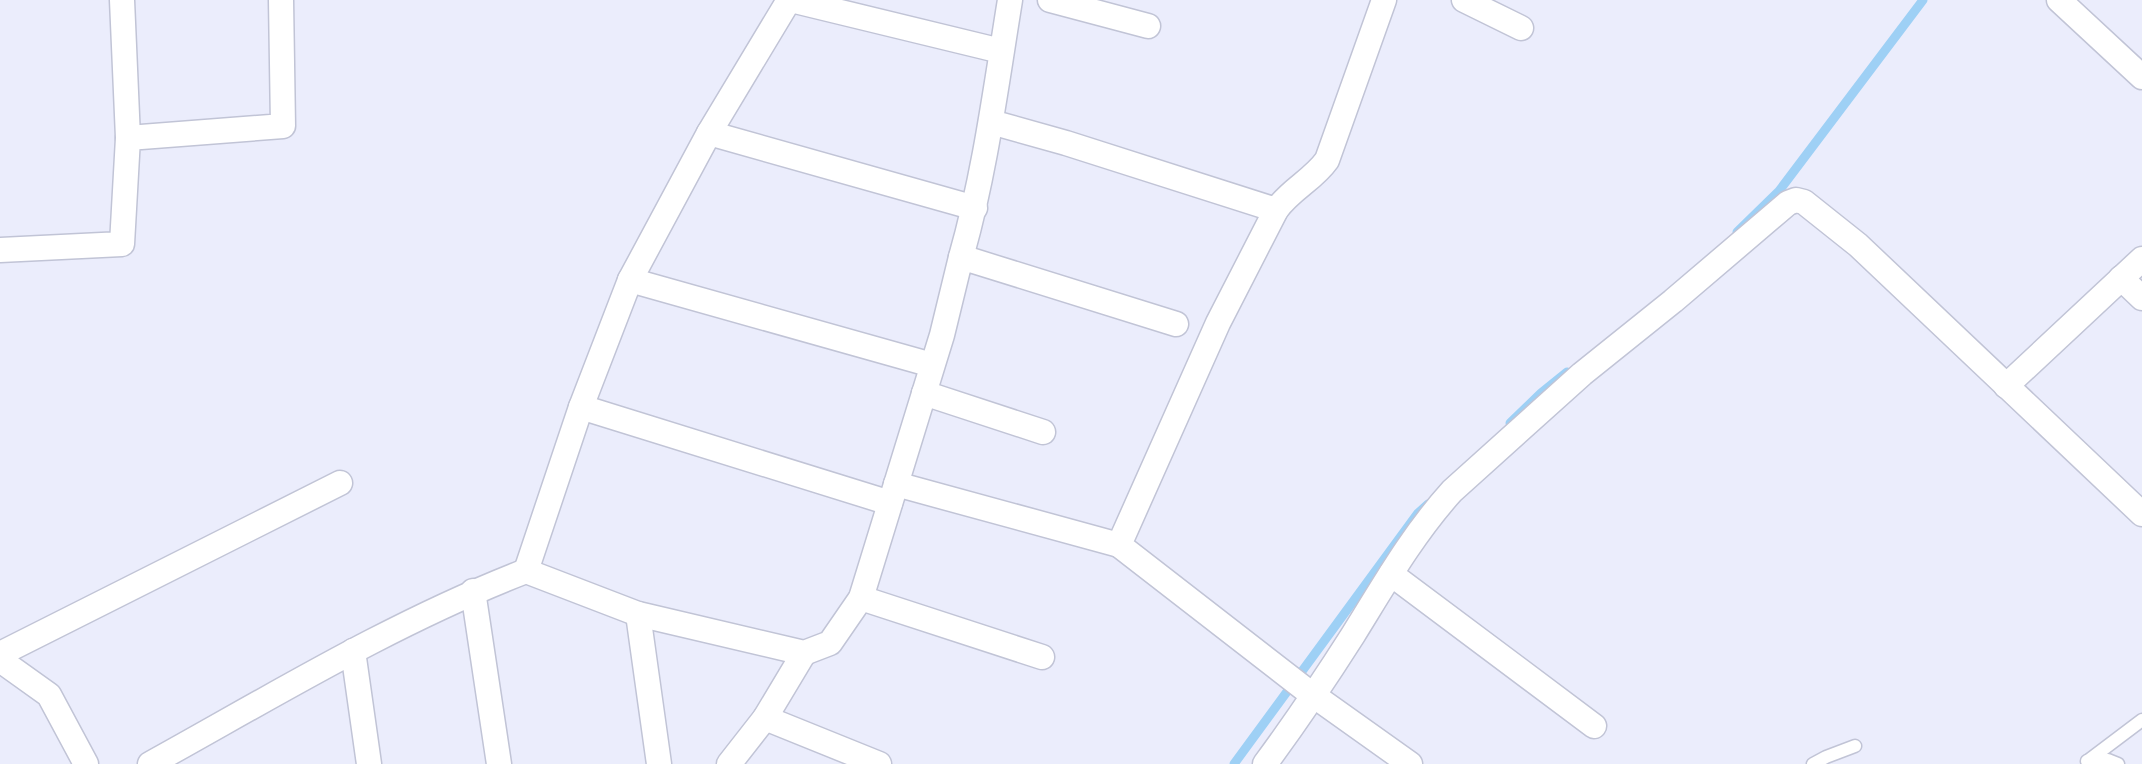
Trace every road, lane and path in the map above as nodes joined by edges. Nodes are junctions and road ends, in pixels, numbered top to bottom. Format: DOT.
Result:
graph roads {
  1 [pos="122,0"];
  2 [pos="281,0"];
  3 [pos="790,0"];
  4 [pos="1010,0"];
  5 [pos="1050,0"];
  6 [pos="1384,0"];
  7 [pos="1464,0"];
  8 [pos="2059,0"];
  9 [pos="1148,26"];
  10 [pos="1521,28"];
  11 [pos="1001,51"];
  12 [pos="2142,77"];
  13 [pos="991,122"];
  14 [pos="709,133"];
  15 [pos="128,138"];
  16 [pos="975,208"];
  17 [pos="1276,210"];
  18 [pos="0,250"];
  19 [pos="962,257"];
  20 [pos="2142,259"];
  21 [pos="2121,278"];
  22 [pos="630,280"];
  23 [pos="2142,298"];
  24 [pos="1176,324"];
  25 [pos="932,365"];
  26 [pos="2006,386"];
  27 [pos="924,393"];
  28 [pos="581,407"];
  29 [pos="1043,432"];
  30 [pos="340,483"];
  31 [pos="893,493"];
  32 [pos="2142,514"];
  33 [pos="1119,545"];
  34 [pos="526,571"];
  35 [pos="1391,574"];
  36 [pos="473,591"];
  37 [pos="861,598"];
  38 [pos="638,614"];
  39 [pos="353,651"];
  40 [pos="804,653"];
  41 [pos="0,654"];
  42 [pos="1042,657"];
  43 [pos="0,660"];
  44 [pos="1310,693"];
  45 [pos="765,718"];
  46 [pos="2142,720"];
  47 [pos="1594,726"];
  48 [pos="1855,747"];
  49 [pos="2086,762"];
  50 [pos="86,764"];
  51 [pos="150,764"];
  52 [pos="369,764"];
  53 [pos="499,764"];
  54 [pos="659,764"];
  55 [pos="729,764"];
  56 [pos="879,764"];
  57 [pos="1265,764"];
  58 [pos="1410,764"];
  59 [pos="1813,764"];
  60 [pos="2118,764"];
  1 -- 15 [label="street"];
  2 -- 15 [label="street"];
  3 -- 11 [label="street"];
  3 -- 14 [label="street"];
  4 -- 11 [label="street"];
  5 -- 9 [label="street"];
  6 -- 17 [label="street"];
  7 -- 10 [label="street"];
  8 -- 12 [label="street"];
  11 -- 13 [label="street"];
  13 -- 16 [label="street"];
  13 -- 17 [label="street"];
  14 -- 16 [label="street"];
  14 -- 22 [label="street"];
  15 -- 18 [label="street"];
  16 -- 19 [label="street"];
  17 -- 33 [label="street"];
  19 -- 24 [label="street"];
  19 -- 25 [label="street"];
  20 -- 21 [label="street"];
  21 -- 23 [label="street"];
  21 -- 26 [label="street"];
  22 -- 25 [label="street"];
  22 -- 28 [label="street"];
  25 -- 27 [label="street"];
  26 -- 32 [label="street"];
  26 -- 35 [label="street"];
  27 -- 29 [label="street"];
  27 -- 31 [label="street"];
  28 -- 31 [label="street"];
  28 -- 34 [label="street"];
  30 -- 41 [label="street"];
  31 -- 33 [label="street"];
  31 -- 37 [label="street"];
  33 -- 44 [label="street"];
  34 -- 36 [label="street"];
  34 -- 38 [label="street"];
  35 -- 44 [label="street"];
  35 -- 47 [label="street"];
  36 -- 39 [label="street"];
  36 -- 53 [label="street"];
  37 -- 40 [label="street"];
  37 -- 42 [label="street"];
  38 -- 40 [label="street"];
  38 -- 54 [label="street"];
  39 -- 51 [label="street"];
  39 -- 52 [label="street"];
  40 -- 45 [label="street"];
  43 -- 50 [label="street"];
  44 -- 57 [label="street"];
  44 -- 58 [label="street"];
  45 -- 55 [label="street"];
  45 -- 56 [label="street"];
  46 -- 49 [label="lane"];
  48 -- 59 [label="lane"];
  49 -- 60 [label="lane"];
}
